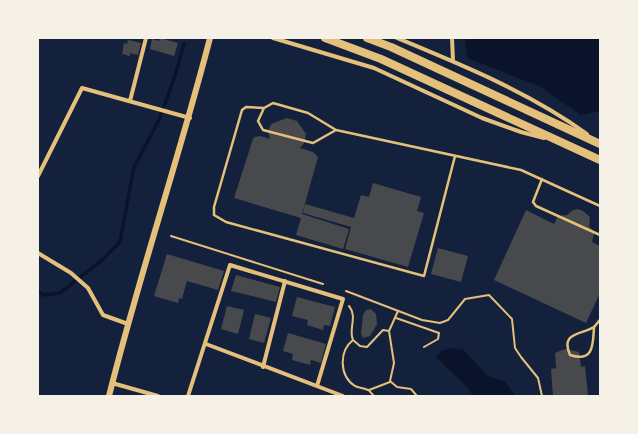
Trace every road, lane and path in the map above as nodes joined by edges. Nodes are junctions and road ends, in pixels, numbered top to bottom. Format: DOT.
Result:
graph roads {
  1 [pos="146,38"];
  2 [pos="210,38"];
  3 [pos="273,38"];
  4 [pos="324,38"];
  5 [pos="367,38"];
  6 [pos="397,38"];
  7 [pos="452,38"];
  8 [pos="285,39"];
  9 [pos="453,61"];
  10 [pos="130,101"];
  11 [pos="264,108"];
  12 [pos="190,118"];
  13 [pos="336,130"];
  14 [pos="558,141"];
  15 [pos="600,143"];
  16 [pos="455,156"];
  17 [pos="600,160"];
  18 [pos="38,176"];
  19 [pos="542,179"];
  20 [pos="600,206"];
  21 [pos="600,235"];
  22 [pos="171,236"];
  23 [pos="38,253"];
  24 [pos="285,281"];
  25 [pos="328,285"];
  26 [pos="343,290"];
  27 [pos="342,304"];
  28 [pos="398,311"];
  29 [pos="396,318"];
  30 [pos="600,320"];
  31 [pos="128,324"];
  32 [pos="594,327"];
  33 [pos="389,331"];
  34 [pos="353,340"];
  35 [pos="206,344"];
  36 [pos="424,347"];
  37 [pos="263,366"];
  38 [pos="390,382"];
  39 [pos="112,383"];
  40 [pos="317,386"];
  41 [pos="369,390"];
  42 [pos="109,396"];
  43 [pos="158,396"];
  44 [pos="188,396"];
  45 [pos="343,396"];
  46 [pos="374,396"];
  47 [pos="417,396"];
  48 [pos="542,396"];
  1 -- 10 [label="street"];
  2 -- 12 [label="street"];
  3 -- 8 [label="street"];
  4 -- 14 [label="main road"];
  5 -- 15 [label="main road"];
  6 -- 9 [label="street"];
  7 -- 9 [label="street"];
  8 -- 14 [label="street"];
  9 -- 15 [label="street"];
  10 -- 12 [label="street"];
  10 -- 18 [label="street"];
  11 -- 13 [label="lane"];
  11 -- 13 [label="lane"];
  11 -- 16 [label="lane"];
  12 -- 31 [label="street"];
  13 -- 16 [label="lane"];
  14 -- 17 [label="main road"];
  16 -- 19 [label="lane"];
  19 -- 20 [label="lane"];
  19 -- 21 [label="lane"];
  22 -- 25 [label="path"];
  23 -- 31 [label="street"];
  24 -- 27 [label="street"];
  24 -- 35 [label="street"];
  24 -- 37 [label="street"];
  26 -- 28 [label="path"];
  27 -- 34 [label="path"];
  27 -- 40 [label="street"];
  28 -- 29 [label="path"];
  28 -- 48 [label="path"];
  29 -- 33 [label="path"];
  29 -- 36 [label="path"];
  30 -- 32 [label="lane"];
  31 -- 39 [label="street"];
  32 -- 32 [label="lane"];
  33 -- 34 [label="path"];
  33 -- 38 [label="path"];
  34 -- 41 [label="path"];
  35 -- 37 [label="street"];
  35 -- 44 [label="street"];
  37 -- 40 [label="street"];
  38 -- 41 [label="path"];
  38 -- 47 [label="path"];
  39 -- 42 [label="street"];
  39 -- 43 [label="street"];
  40 -- 45 [label="street"];
  41 -- 46 [label="path"];
}
